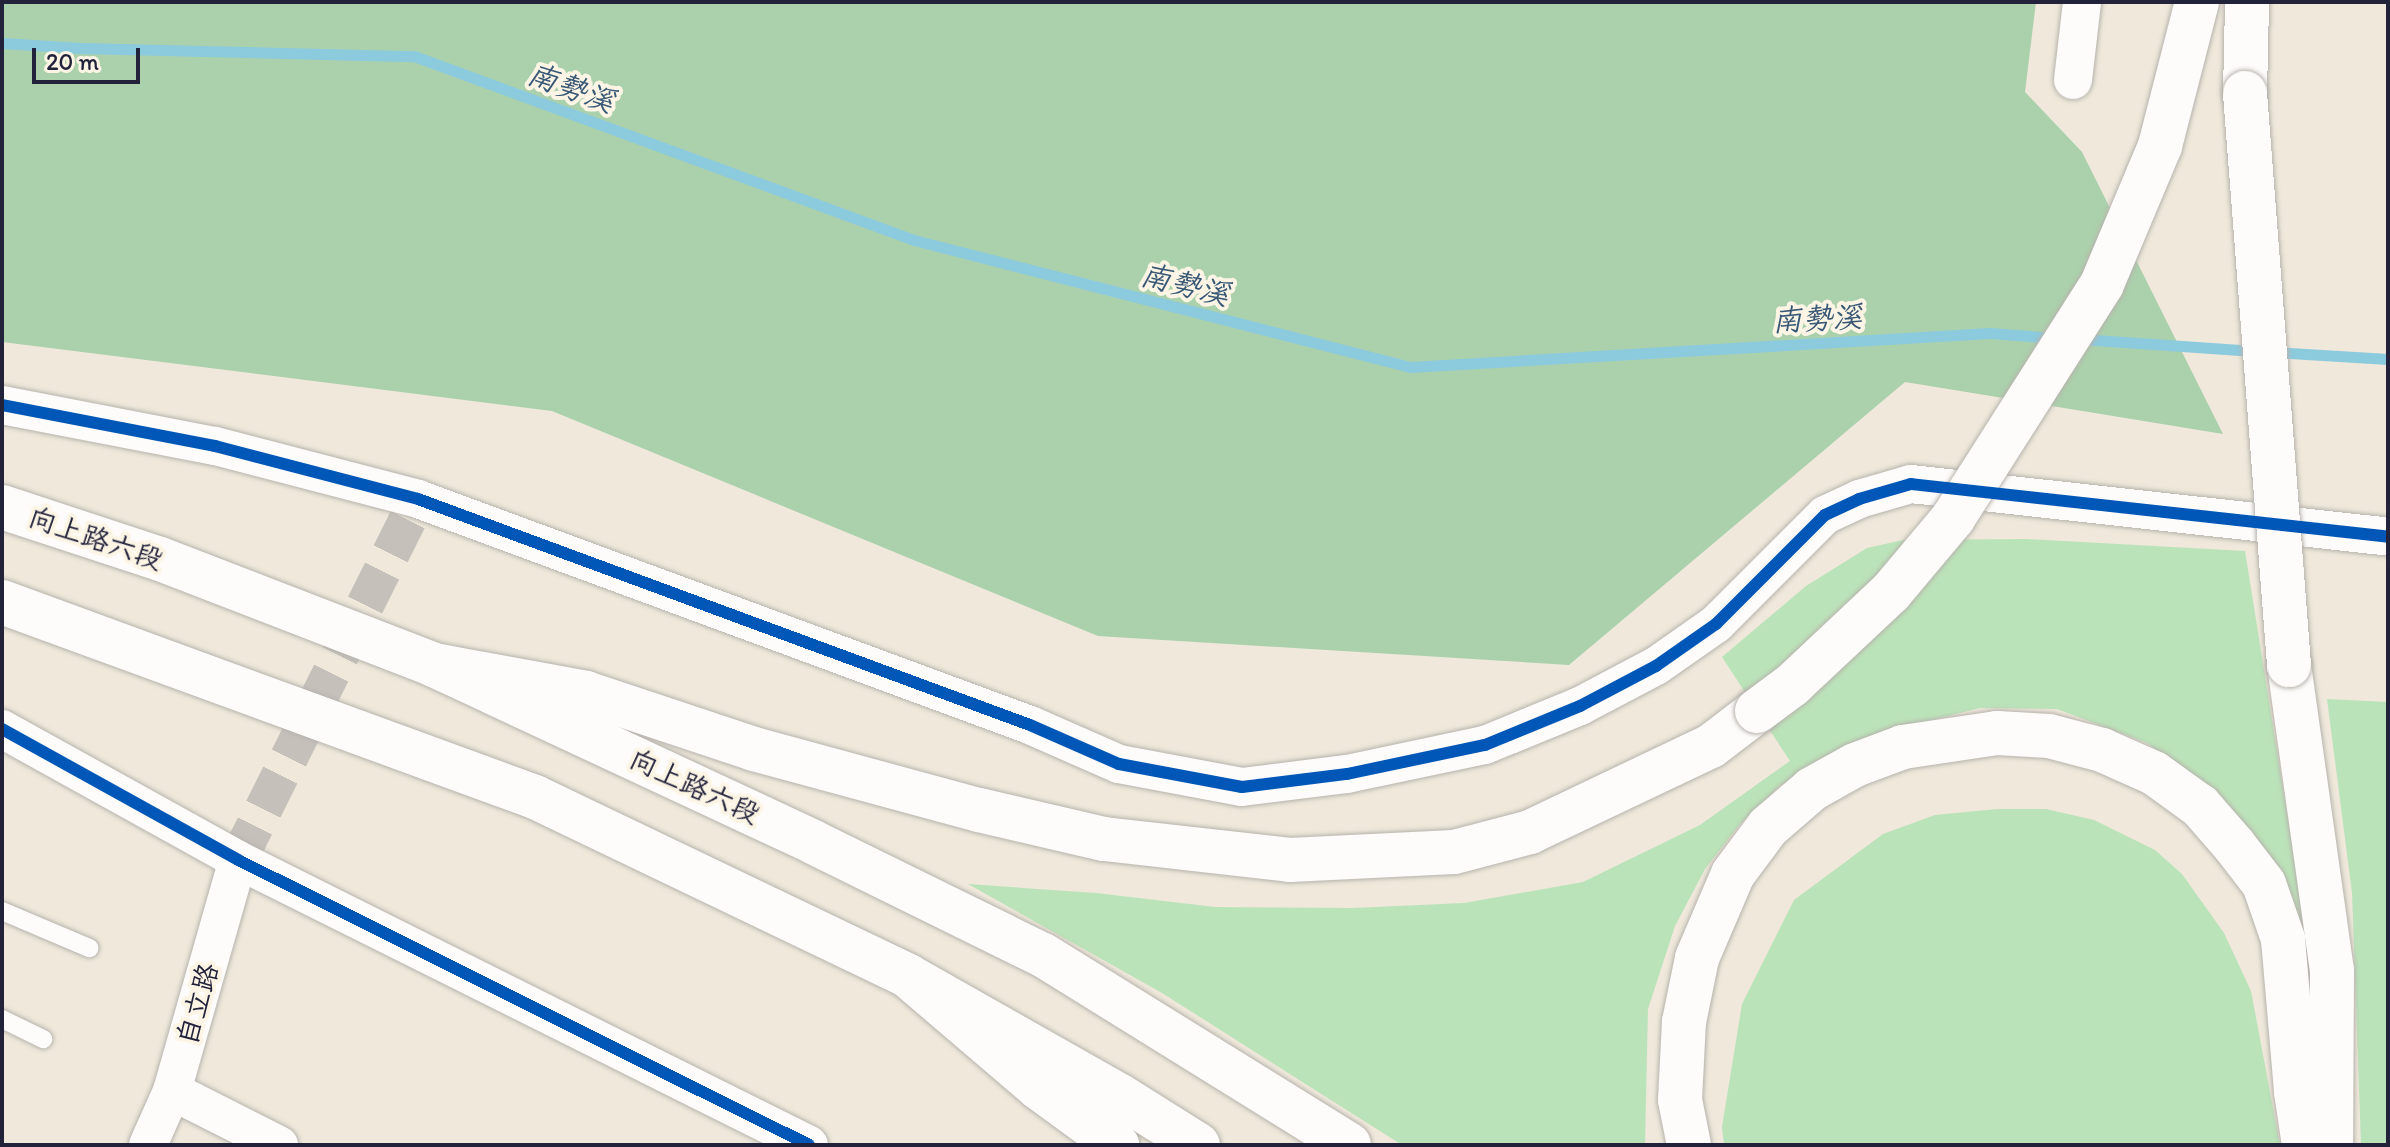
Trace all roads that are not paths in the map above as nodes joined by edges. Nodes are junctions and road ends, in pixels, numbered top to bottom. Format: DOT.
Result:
graph roads {
  1 [pos="2082,2"];
  2 [pos="2197,2"];
  3 [pos="2247,2"];
  4 [pos="2073,80"];
  5 [pos="2,405"];
  6 [pos="2,507"];
  7 [pos="2388,537"];
  8 [pos="2,602"];
  9 [pos="434,665"];
  10 [pos="2,729"];
  11 [pos="238,860"];
  12 [pos="2,911"];
  13 [pos="89,948"];
  14 [pos="908,976"];
  15 [pos="2,1019"];
  16 [pos="43,1039"];
  17 [pos="172,1091"];
  18 [pos="148,1145"];
  19 [pos="279,1145"];
  20 [pos="809,1145"];
  21 [pos="1117,1145"];
  22 [pos="1198,1145"];
  23 [pos="1349,1145"];
  24 [pos="1689,1145"];
  25 [pos="2304,1145"];
  26 [pos="2331,1145"];
  1 -- 4 [label="street"];
  2 -- 9 [label="main road, bridge"];
  3 -- 26 [label="main road, bridge"];
  5 -- 7 [label="street"];
  6 -- 9 [label="main road, 向上路六段"];
  8 -- 14 [label="main road"];
  9 -- 23 [label="main road, 向上路六段"];
  10 -- 11 [label="street"];
  11 -- 17 [label="street, 自立路"];
  11 -- 20 [label="street"];
  12 -- 13 [label="lane"];
  14 -- 21 [label="main road"];
  14 -- 22 [label="main road"];
  15 -- 16 [label="lane"];
  17 -- 18 [label="street, 自立路"];
  17 -- 19 [label="street"];
  24 -- 25 [label="main road"];
}
